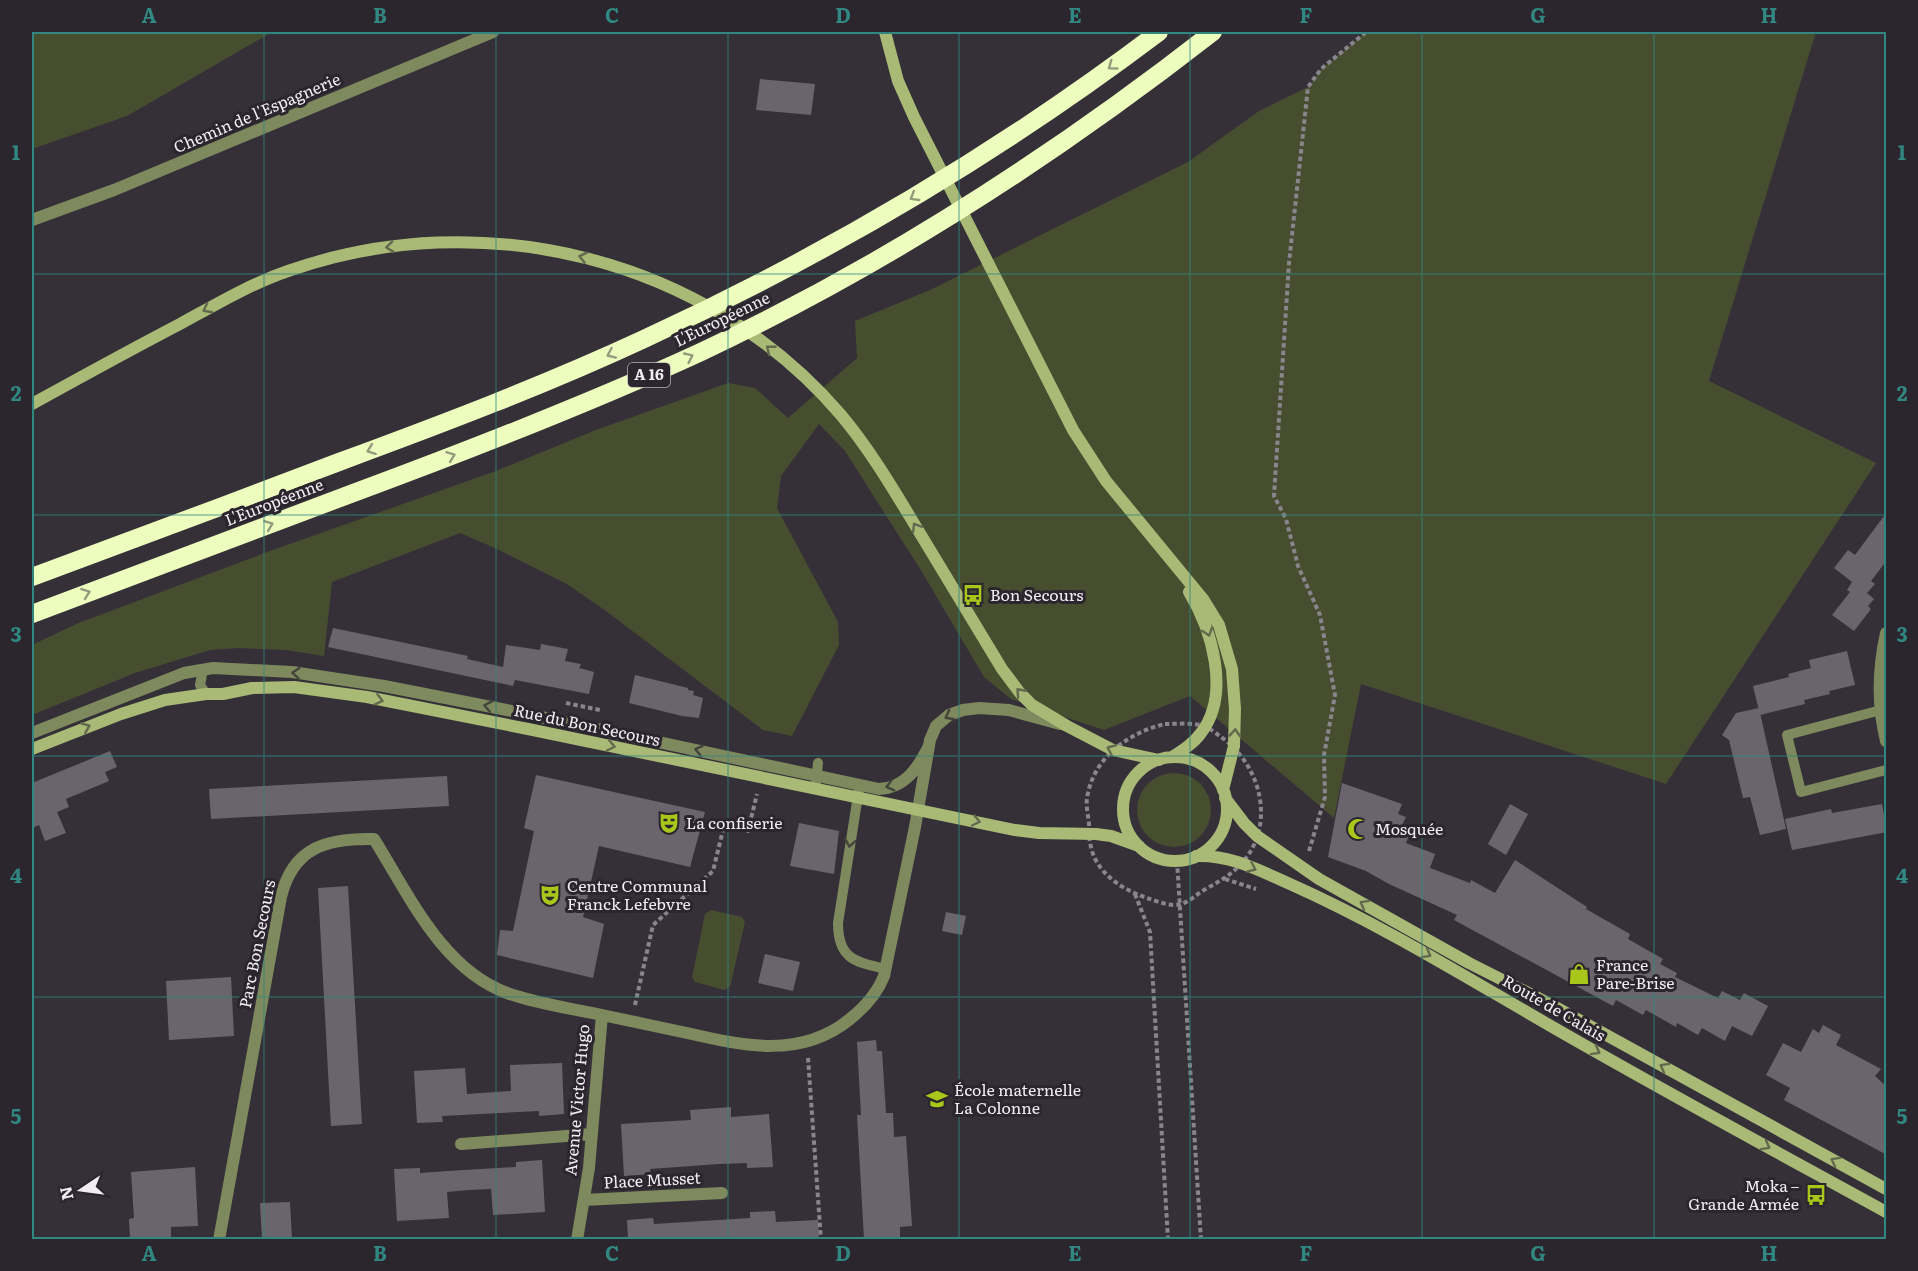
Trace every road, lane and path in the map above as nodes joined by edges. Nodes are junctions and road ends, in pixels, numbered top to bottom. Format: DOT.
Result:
graph roads {
  1 [pos="493,32"];
  2 [pos="885,32"];
  3 [pos="1159,32"];
  4 [pos="1213,32"];
  5 [pos="1366,32"];
  6 [pos="32,220"];
  7 [pos="32,404"];
  8 [pos="1171,562"];
  9 [pos="32,577"];
  10 [pos="32,614"];
  11 [pos="1887,633"];
  12 [pos="203,669"];
  13 [pos="206,694"];
  14 [pos="1881,710"];
  15 [pos="1067,726"];
  16 [pos="32,732"];
  17 [pos="1887,741"];
  18 [pos="929,747"];
  19 [pos="32,749"];
  20 [pos="1172,757"];
  21 [pos="1159,760"];
  22 [pos="1247,761"];
  23 [pos="818,763"];
  24 [pos="1887,770"];
  25 [pos="760,777"];
  26 [pos="816,783"];
  27 [pos="859,792"];
  28 [pos="1224,794"];
  29 [pos="919,810"];
  30 [pos="1260,820"];
  31 [pos="1139,846"];
  32 [pos="1091,849"];
  33 [pos="1196,856"];
  34 [pos="1307,857"];
  35 [pos="1177,861"];
  36 [pos="1134,894"];
  37 [pos="1180,905"];
  38 [pos="886,969"];
  39 [pos="602,1015"];
  40 [pos="630,1021"];
  41 [pos="807,1042"];
  42 [pos="592,1134"];
  43 [pos="460,1144"];
  44 [pos="1887,1189"];
  45 [pos="722,1193"];
  46 [pos="584,1200"];
  47 [pos="1887,1212"];
  48 [pos="219,1239"];
  49 [pos="577,1239"];
  50 [pos="821,1239"];
  51 [pos="1168,1239"];
  52 [pos="1201,1239"];
  1 -- 6 [label="street, Chemin de l'Espagnerie"];
  2 -- 8 [label="main road"];
  3 -- 9 [label="highway, L'Européenne / A 16, one-way"];
  10 -- 4 [label="highway, L'Européenne / A 16, one-way"];
  5 -- 34 [label="path"];
  15 -- 7 [label="main road, one-way"];
  8 -- 20 [label="main road, one-way"];
  28 -- 8 [label="main road, one-way"];
  11 -- 14 [label="street"];
  12 -- 13 [label="lane"];
  12 -- 16 [label="street, Rue du Bon Secours"];
  26 -- 12 [label="street, Rue du Bon Secours, one-way"];
  19 -- 13 [label="main road, Rue du Bon Secours, one-way"];
  13 -- 25 [label="main road, Rue du Bon Secours, one-way"];
  14 -- 17 [label="street"];
  14 -- 24 [label="lane"];
  15 -- 18 [label="street, one-way"];
  21 -- 15 [label="main road, one-way"];
  18 -- 27 [label="street, Rue du Bon Secours, one-way"];
  18 -- 29 [label="street, Avenue Victor Hugo"];
  20 -- 21 [label="main road"];
  20 -- 28 [label="main road"];
  21 -- 31 [label="main road"];
  22 -- 30 [label="path"];
  23 -- 26 [label="lane"];
  25 -- 26 [label="main road, Rue du Bon Secours"];
  25 -- 40 [label="path"];
  26 -- 27 [label="main road, Rue du Bon Secours"];
  27 -- 29 [label="main road, Rue du Bon Secours"];
  27 -- 38 [label="lane, one-way"];
  28 -- 33 [label="main road"];
  44 -- 28 [label="main road, Route de Calais, one-way"];
  29 -- 31 [label="main road, Rue du Bon Secours, one-way"];
  29 -- 38 [label="street, Avenue Victor Hugo"];
  31 -- 35 [label="main road"];
  32 -- 36 [label="path"];
  33 -- 35 [label="main road"];
  33 -- 47 [label="main road, Route de Calais, one-way"];
  35 -- 37 [label="path"];
  36 -- 37 [label="path"];
  36 -- 51 [label="path"];
  37 -- 52 [label="path"];
  38 -- 41 [label="street, Avenue Victor Hugo"];
  39 -- 40 [label="street, Avenue Victor Hugo"];
  39 -- 42 [label="street, Avenue Victor Hugo"];
  39 -- 48 [label="street, Parc Bon Secours"];
  40 -- 41 [label="street, Avenue Victor Hugo"];
  41 -- 50 [label="path"];
  42 -- 43 [label="street"];
  42 -- 46 [label="street, Avenue Victor Hugo"];
  45 -- 46 [label="street, Place Musset"];
  46 -- 49 [label="street, Avenue Victor Hugo"];
}
